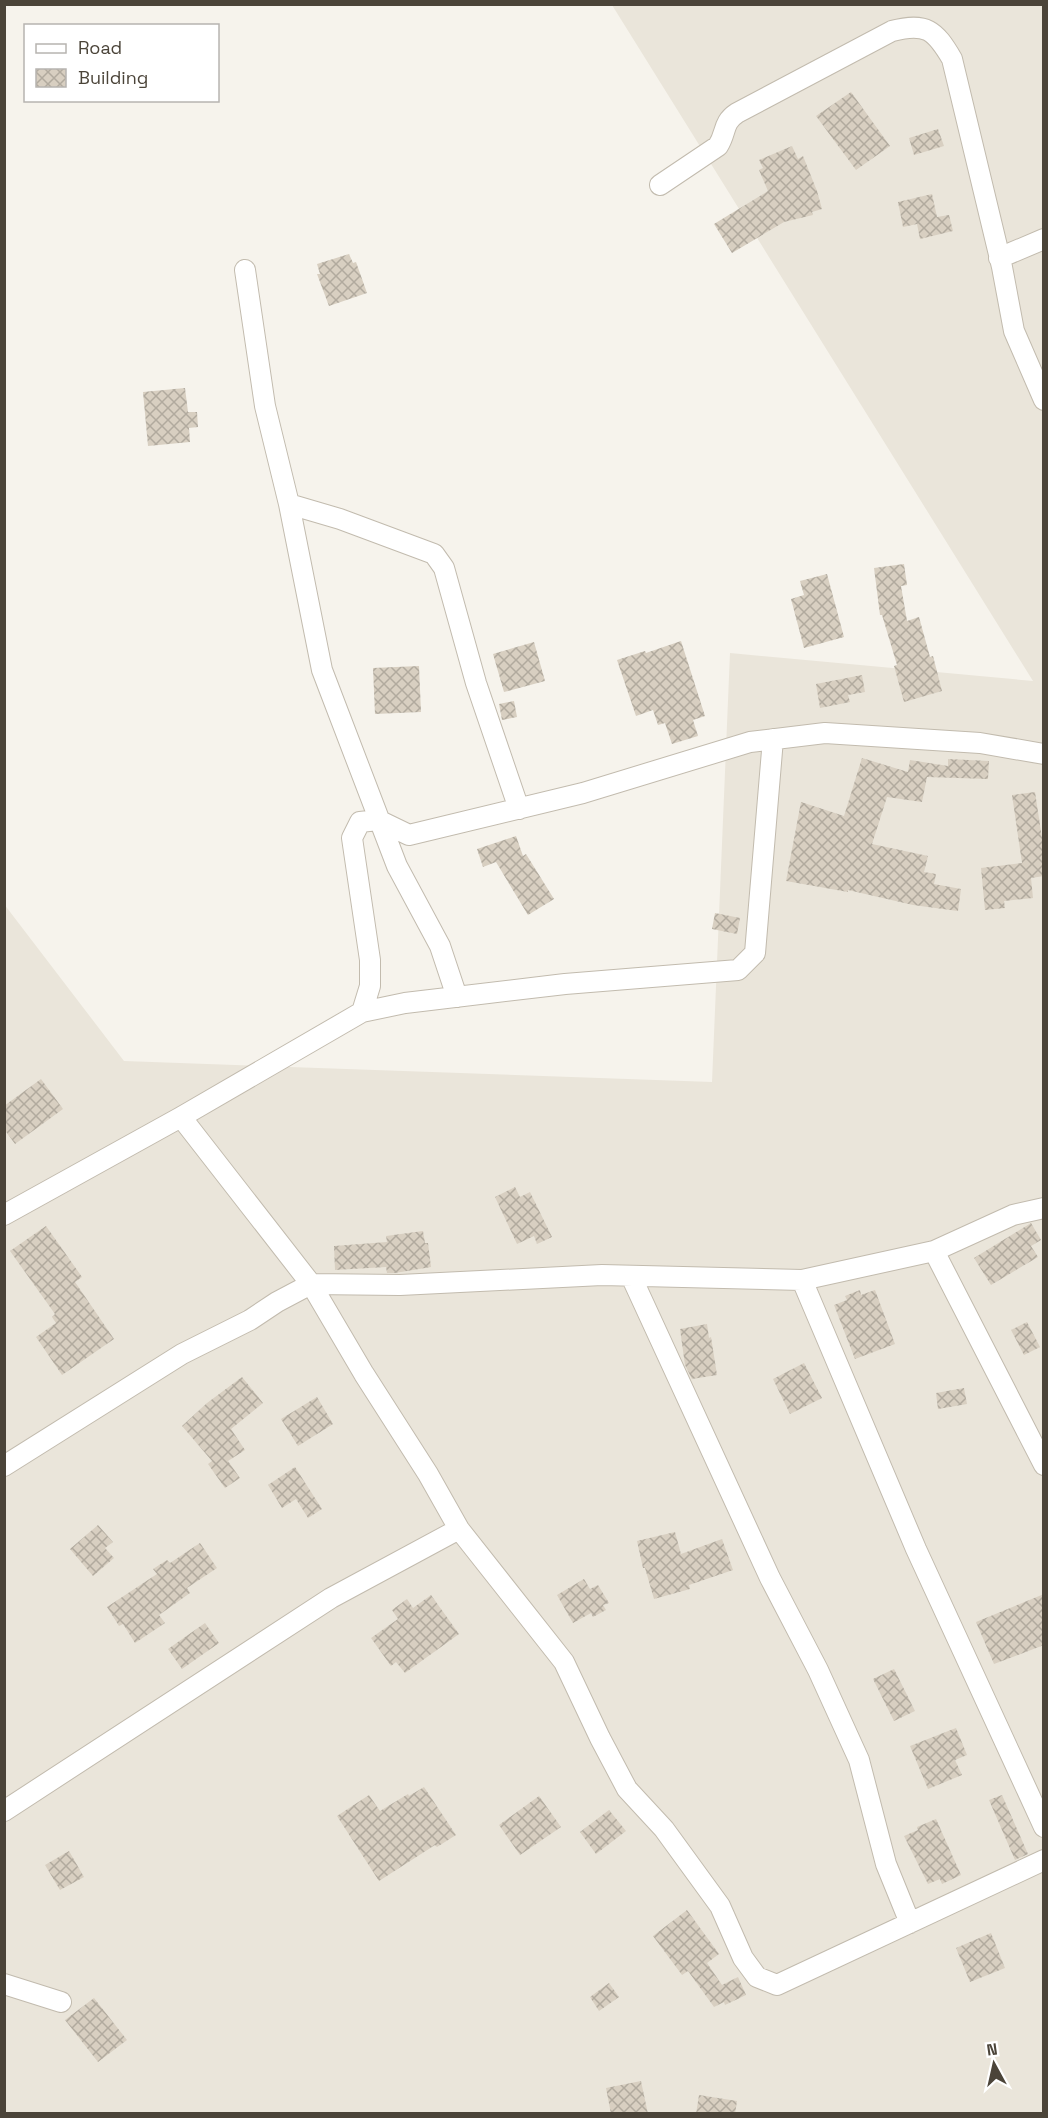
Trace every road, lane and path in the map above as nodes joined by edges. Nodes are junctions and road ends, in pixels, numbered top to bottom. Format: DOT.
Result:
graph roads {
  1 [pos="660,185"];
  2 [pos="1044,239"];
  3 [pos="999,258"];
  4 [pos="245,270"];
  5 [pos="1044,400"];
  6 [pos="289,504"];
  7 [pos="773,739"];
  8 [pos="1044,753"];
  9 [pos="519,809"];
  10 [pos="378,820"];
  11 [pos="457,996"];
  12 [pos="362,1012"];
  13 [pos="181,1117"];
  14 [pos="1044,1208"];
  15 [pos="4,1215"];
  16 [pos="934,1251"];
  17 [pos="631,1276"];
  18 [pos="802,1280"];
  19 [pos="311,1284"];
  20 [pos="1044,1465"];
  21 [pos="4,1466"];
  22 [pos="459,1529"];
  23 [pos="4,1811"];
  24 [pos="1044,1827"];
  25 [pos="1044,1860"];
  26 [pos="910,1923"];
  27 [pos="4,1984"];
  28 [pos="61,2002"];
  1 -- 3 [label="street"];
  2 -- 3 [label="street"];
  3 -- 5 [label="street"];
  4 -- 6 [label="street"];
  6 -- 9 [label="street"];
  6 -- 10 [label="street"];
  7 -- 8 [label="street"];
  7 -- 9 [label="street"];
  7 -- 11 [label="street"];
  9 -- 10 [label="street"];
  10 -- 11 [label="street"];
  10 -- 12 [label="street"];
  11 -- 12 [label="street"];
  12 -- 13 [label="street"];
  13 -- 15 [label="street"];
  13 -- 19 [label="street"];
  14 -- 16 [label="street"];
  16 -- 18 [label="street"];
  16 -- 20 [label="street"];
  17 -- 18 [label="street"];
  17 -- 19 [label="street"];
  17 -- 26 [label="street"];
  18 -- 24 [label="street"];
  19 -- 21 [label="street"];
  19 -- 22 [label="street"];
  22 -- 23 [label="street"];
  22 -- 26 [label="street"];
  25 -- 26 [label="street"];
  27 -- 28 [label="street"];
}
